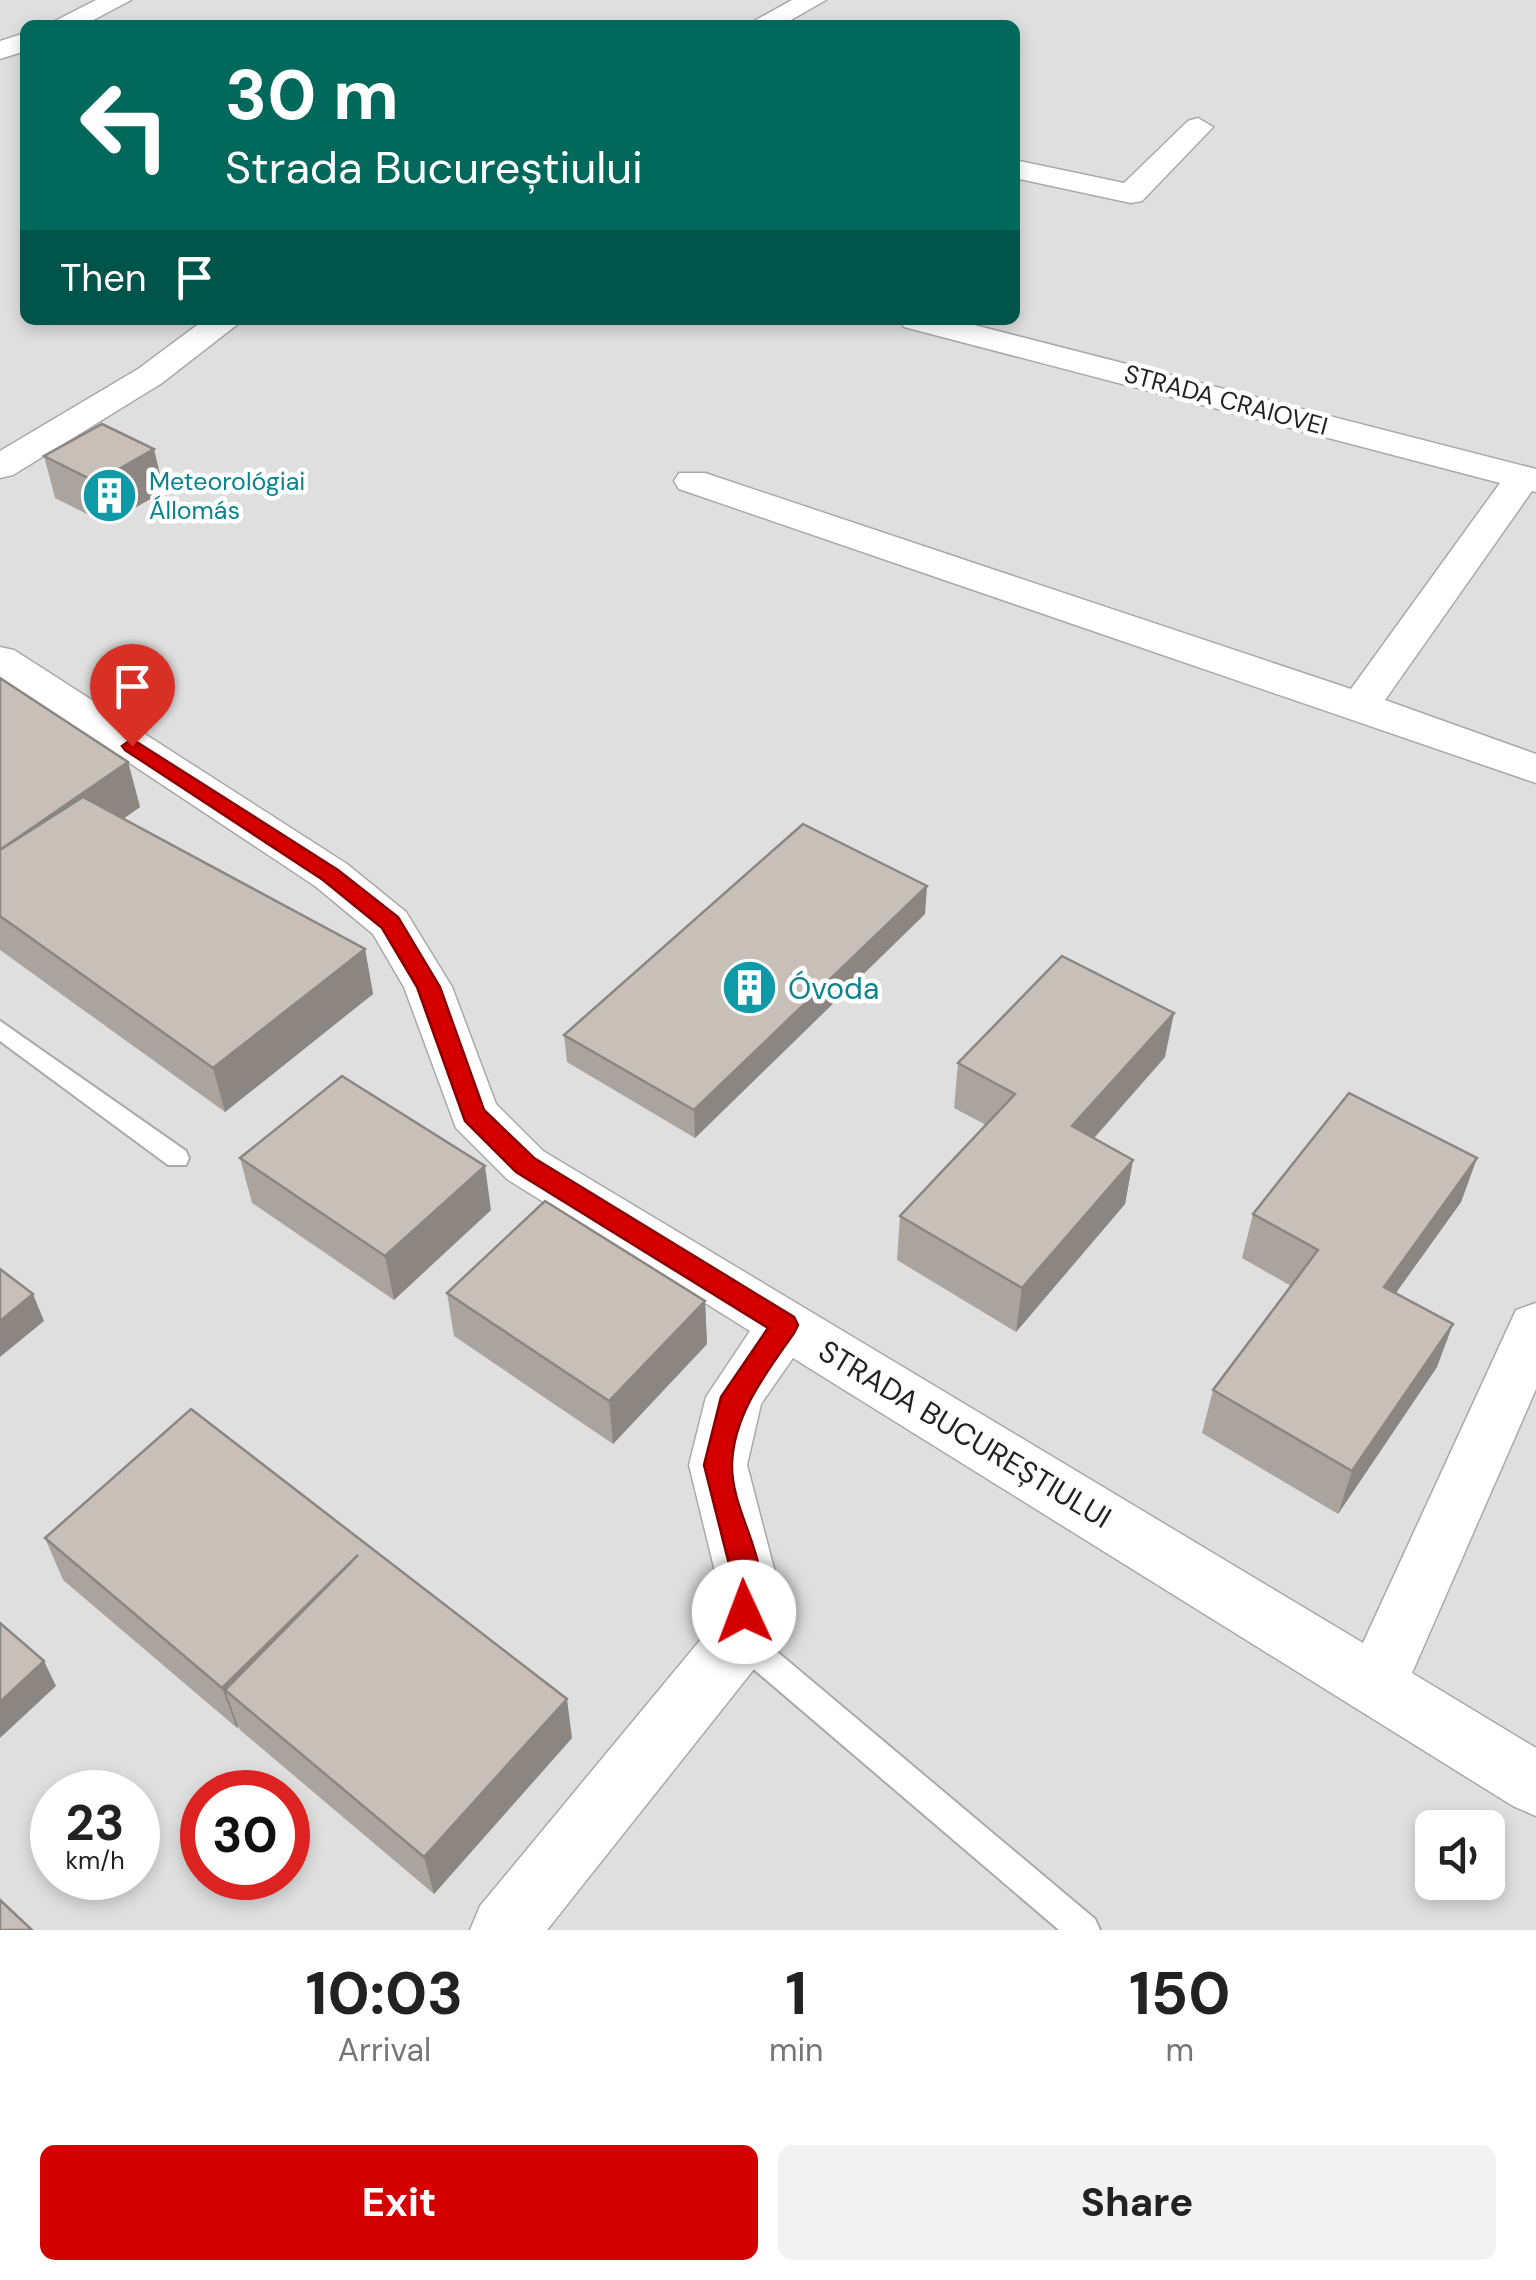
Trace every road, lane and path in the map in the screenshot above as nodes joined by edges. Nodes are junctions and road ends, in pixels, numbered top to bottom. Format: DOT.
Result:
graph roads {
  1 [pos="118,0"];
  2 [pos="813,0"];
  3 [pos="72,20"];
  4 [pos="771,20"];
  5 [pos="1198,127"];
  6 [pos="1020,170"];
  7 [pos="219,325"];
  8 [pos="935,325"];
  9 [pos="0,467"];
  10 [pos="1530,479"];
  11 [pos="692,481"];
  12 [pos="0,660"];
  13 [pos="1360,706"];
  14 [pos="1536,769"];
  15 [pos="0,1028"];
  16 [pos="177,1158"];
  17 [pos="785,1325"];
  18 [pos="1536,1326"];
  19 [pos="740,1639"];
  20 [pos="1376,1684"];
  21 [pos="1536,1784"];
  22 [pos="504,1930"];
  23 [pos="1084,1930"];
  1 -- 3 [label="street"];
  2 -- 4 [label="street"];
  5 -- 6 [label="street"];
  7 -- 9 [label="street"];
  8 -- 10 [label="street, STRADA CRAIOVEI"];
  10 -- 13 [label="street"];
  11 -- 13 [label="street"];
  12 -- 17 [label="street, STRADA BUCUREȘTIULUI"];
  13 -- 14 [label="street"];
  15 -- 16 [label="lane"];
  17 -- 19 [label="street"];
  17 -- 20 [label="street, STRADA BUCUREȘTIULUI"];
  18 -- 20 [label="street"];
  19 -- 22 [label="street"];
  19 -- 23 [label="lane"];
  20 -- 21 [label="street, STRADA BUCUREȘTIULUI"];
}
